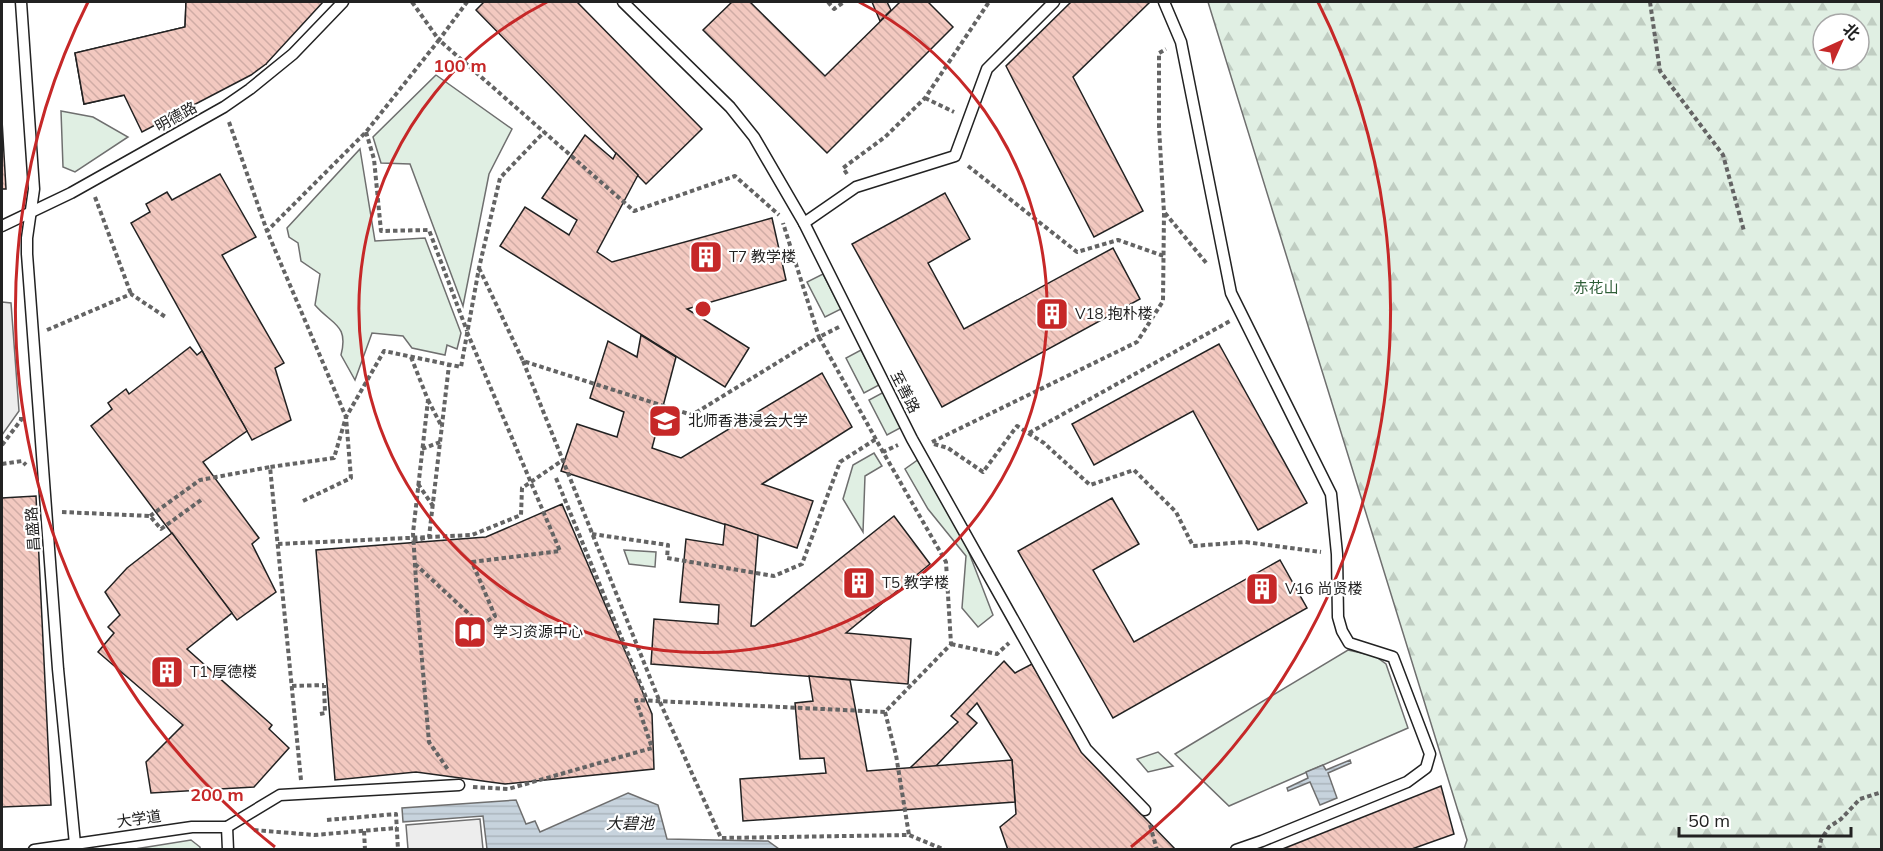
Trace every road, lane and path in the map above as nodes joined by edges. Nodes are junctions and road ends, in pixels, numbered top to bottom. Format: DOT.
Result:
graph roads {
  1 [pos="21,2"];
  2 [pos="343,2"];
  3 [pos="467,2"];
  4 [pos="622,2"];
  5 [pos="828,2"];
  6 [pos="844,2"];
  7 [pos="989,2"];
  8 [pos="1054,2"];
  9 [pos="1164,2"];
  10 [pos="1650,2"];
  11 [pos="414,3"];
  12 [pos="440,40"];
  13 [pos="1181,42"];
  14 [pos="925,98"];
  15 [pos="224,107"];
  16 [pos="968,119"];
  17 [pos="366,132"];
  18 [pos="543,132"];
  19 [pos="955,156"];
  20 [pos="843,168"];
  21 [pos="90,183"];
  22 [pos="780,208"];
  23 [pos="32,212"];
  24 [pos="1164,213"];
  25 [pos="781,218"];
  26 [pos="804,223"];
  27 [pos="2,226"];
  28 [pos="267,231"];
  29 [pos="1744,231"];
  30 [pos="1164,256"];
  31 [pos="1209,266"];
  32 [pos="479,268"];
  33 [pos="131,294"];
  34 [pos="1241,315"];
  35 [pos="167,318"];
  36 [pos="852,321"];
  37 [pos="467,332"];
  38 [pos="33,336"];
  39 [pos="819,337"];
  40 [pos="411,357"];
  41 [pos="523,362"];
  42 [pos="450,365"];
  43 [pos="428,400"];
  44 [pos="346,417"];
  45 [pos="442,427"];
  46 [pos="1029,434"];
  47 [pos="876,439"];
  48 [pos="912,439"];
  49 [pos="440,442"];
  50 [pos="422,449"];
  51 [pos="883,452"];
  52 [pos="563,460"];
  53 [pos="270,467"];
  54 [pos="556,478"];
  55 [pos="418,484"];
  56 [pos="201,500"];
  57 [pos="303,501"];
  58 [pos="433,506"];
  59 [pos="46,511"];
  60 [pos="150,516"];
  61 [pos="592,534"];
  62 [pos="413,541"];
  63 [pos="278,544"];
  64 [pos="1336,554"];
  65 [pos="415,564"];
  66 [pos="951,644"];
  67 [pos="997,654"];
  68 [pos="292,686"];
  69 [pos="648,700"];
  70 [pos="659,700"];
  71 [pos="885,712"];
  72 [pos="320,714"];
  73 [pos="459,785"];
  74 [pos="302,792"];
  75 [pos="1881,792"];
  76 [pos="1145,810"];
  77 [pos="327,820"];
  78 [pos="226,827"];
  79 [pos="397,828"];
  80 [pos="364,831"];
  81 [pos="909,836"];
  82 [pos="75,844"];
  83 [pos="34,849"];
  84 [pos="228,849"];
  85 [pos="365,849"];
  86 [pos="398,849"];
  87 [pos="945,849"];
  88 [pos="1157,849"];
  89 [pos="1236,849"];
  90 [pos="1819,849"];
  1 -- 23 [label="lane, 昌盛路"];
  2 -- 15 [label="lane, 明德路"];
  3 -- 12 [label="path"];
  4 -- 26 [label="lane, 至善路"];
  5 -- 6 [label="path"];
  7 -- 14 [label="path"];
  8 -- 16 [label="lane"];
  9 -- 13 [label="lane"];
  10 -- 29 [label="path"];
  11 -- 12 [label="path"];
  12 -- 17 [label="path"];
  12 -- 18 [label="path"];
  13 -- 24 [label="path"];
  13 -- 34 [label="lane"];
  14 -- 16 [label="path"];
  14 -- 20 [label="path"];
  15 -- 21 [label="lane, 明德路"];
  15 -- 28 [label="path"];
  16 -- 19 [label="lane"];
  17 -- 28 [label="path"];
  17 -- 37 [label="path"];
  18 -- 25 [label="path"];
  18 -- 32 [label="path"];
  19 -- 26 [label="lane"];
  19 -- 30 [label="path"];
  21 -- 23 [label="lane, 明德路"];
  21 -- 33 [label="path"];
  22 -- 25 [label="path"];
  23 -- 27 [label="lane, 明德路"];
  23 -- 38 [label="lane, 昌盛路"];
  24 -- 30 [label="path"];
  24 -- 31 [label="path"];
  25 -- 39 [label="path"];
  26 -- 36 [label="lane, 至善路"];
  28 -- 44 [label="path"];
  30 -- 46 [label="path"];
  32 -- 37 [label="path"];
  32 -- 41 [label="path"];
  33 -- 35 [label="path"];
  33 -- 38 [label="path"];
  34 -- 46 [label="path"];
  34 -- 64 [label="lane"];
  36 -- 39 [label="path"];
  36 -- 48 [label="lane, 至善路"];
  37 -- 42 [label="path"];
  37 -- 65 [label="path, bridge"];
  38 -- 59 [label="lane, 昌盛路"];
  39 -- 41 [label="path"];
  39 -- 47 [label="path"];
  40 -- 42 [label="path"];
  40 -- 43 [label="path, bridge"];
  40 -- 44 [label="path"];
  41 -- 52 [label="path"];
  42 -- 45 [label="path, bridge"];
  43 -- 45 [label="path, bridge"];
  43 -- 50 [label="path, bridge"];
  44 -- 53 [label="path"];
  44 -- 57 [label="path"];
  45 -- 49 [label="path, bridge"];
  46 -- 64 [label="path"];
  47 -- 51 [label="path"];
  47 -- 61 [label="path"];
  48 -- 51 [label="path"];
  48 -- 76 [label="lane, 至善路"];
  49 -- 50 [label="path, bridge"];
  49 -- 58 [label="path, bridge"];
  50 -- 55 [label="path, bridge"];
  51 -- 66 [label="path"];
  52 -- 61 [label="path"];
  52 -- 63 [label="path"];
  53 -- 60 [label="path"];
  53 -- 63 [label="path"];
  54 -- 69 [label="path"];
  55 -- 58 [label="path, bridge"];
  55 -- 62 [label="path, bridge"];
  56 -- 60 [label="path"];
  58 -- 62 [label="path, bridge"];
  59 -- 60 [label="path"];
  59 -- 82 [label="lane, 昌盛路"];
  61 -- 70 [label="path"];
  62 -- 65 [label="path, bridge"];
  63 -- 68 [label="path"];
  64 -- 89 [label="lane"];
  65 -- 73 [label="path, bridge"];
  66 -- 67 [label="path"];
  66 -- 71 [label="path"];
  68 -- 72 [label="path, bridge"];
  68 -- 74 [label="path"];
  69 -- 70 [label="path"];
  69 -- 73 [label="path"];
  70 -- 71 [label="path"];
  70 -- 81 [label="path"];
  71 -- 81 [label="path"];
  73 -- 74 [label="lane"];
  74 -- 78 [label="lane"];
  75 -- 90 [label="path"];
  76 -- 88 [label="path"];
  77 -- 79 [label="path"];
  78 -- 80 [label="path"];
  78 -- 82 [label="lane, 大学道"];
  78 -- 84 [label="lane"];
  79 -- 80 [label="path"];
  79 -- 86 [label="path"];
  80 -- 85 [label="path"];
  81 -- 87 [label="path"];
  82 -- 83 [label="lane, 大学道"];
}
